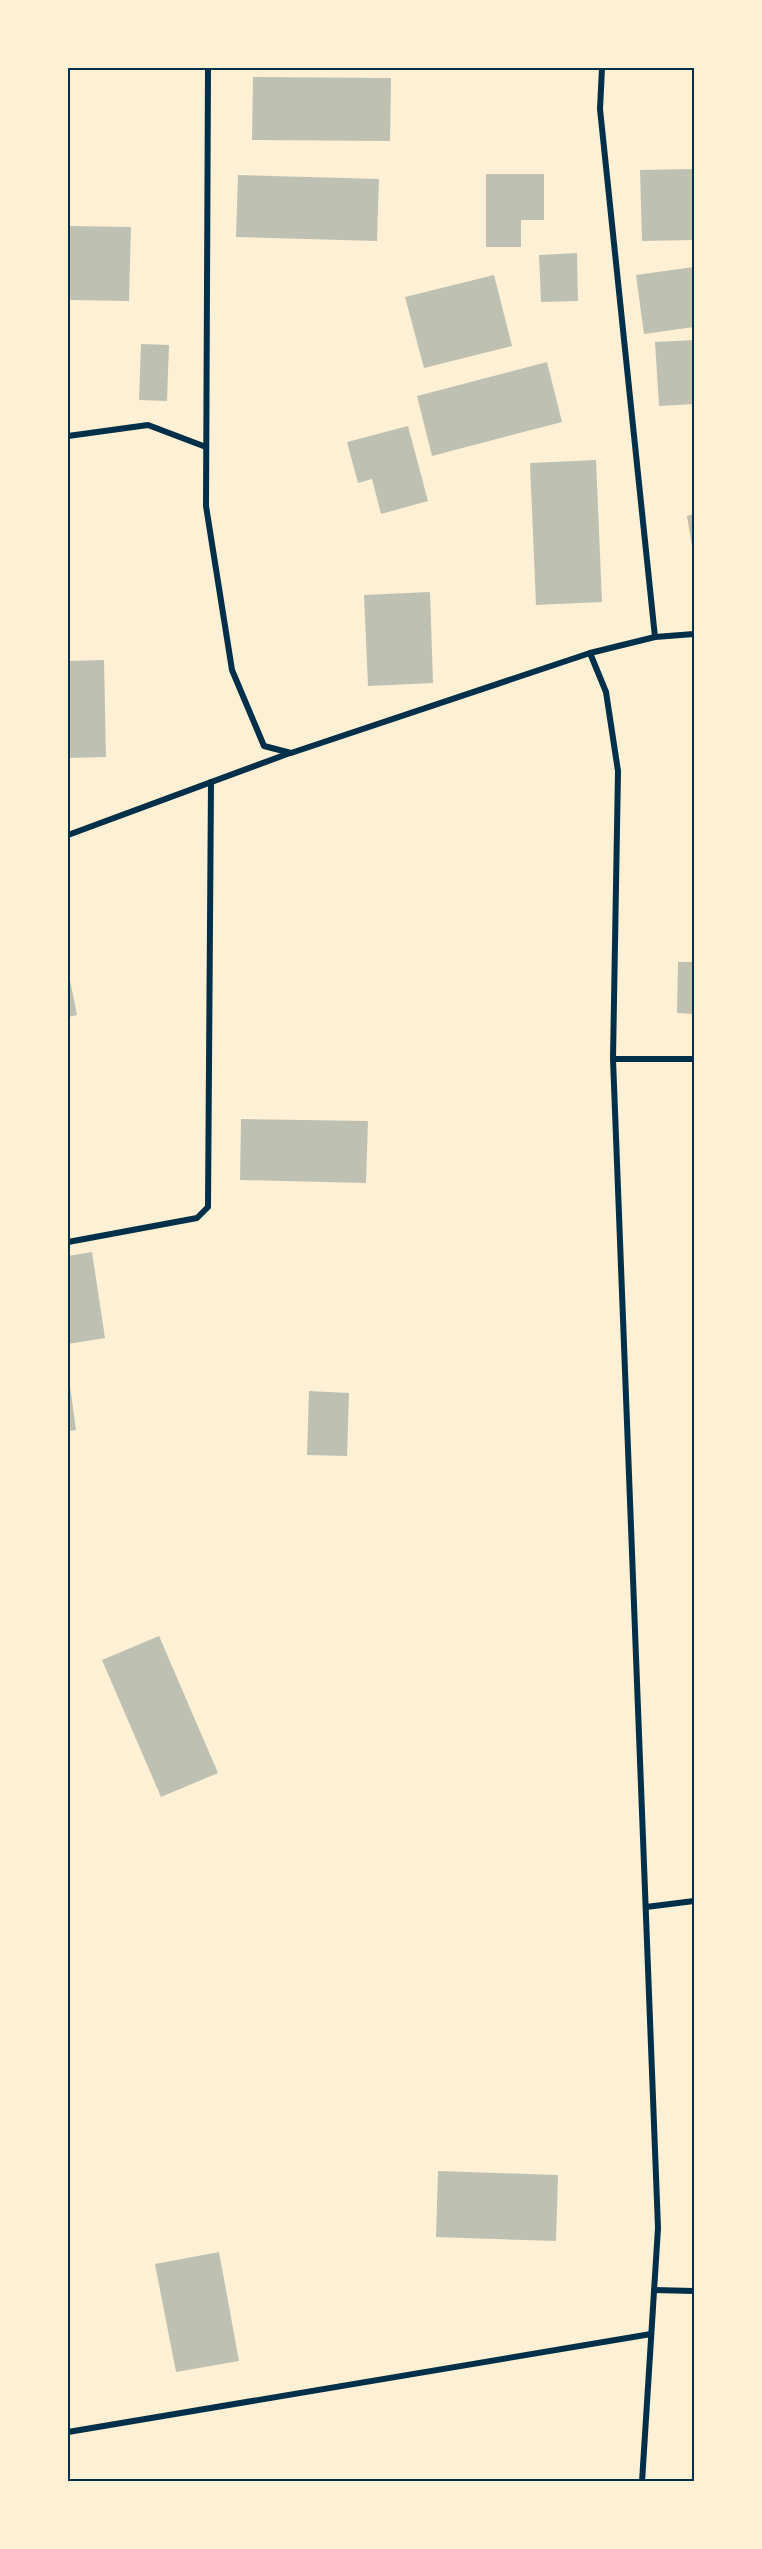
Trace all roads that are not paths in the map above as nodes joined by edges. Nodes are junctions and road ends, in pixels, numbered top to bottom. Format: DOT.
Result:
graph roads {
  1 [pos="208,68"];
  2 [pos="602,68"];
  3 [pos="68,436"];
  4 [pos="206,447"];
  5 [pos="694,634"];
  6 [pos="655,637"];
  7 [pos="590,653"];
  8 [pos="291,753"];
  9 [pos="211,782"];
  10 [pos="68,835"];
  11 [pos="613,1059"];
  12 [pos="694,1059"];
  13 [pos="68,1242"];
  14 [pos="694,1901"];
  15 [pos="646,1907"];
  16 [pos="654,2290"];
  17 [pos="694,2291"];
  18 [pos="651,2334"];
  19 [pos="68,2432"];
  20 [pos="642,2481"];
  1 -- 4 [label="street"];
  2 -- 6 [label="street"];
  3 -- 4 [label="street"];
  4 -- 8 [label="street"];
  5 -- 6 [label="street"];
  6 -- 7 [label="street"];
  7 -- 8 [label="street"];
  7 -- 11 [label="street"];
  8 -- 9 [label="street"];
  9 -- 10 [label="street"];
  9 -- 13 [label="street"];
  11 -- 12 [label="street"];
  11 -- 15 [label="street"];
  14 -- 15 [label="street"];
  15 -- 16 [label="street"];
  16 -- 17 [label="street"];
  16 -- 18 [label="street"];
  18 -- 19 [label="street"];
  18 -- 20 [label="street"];
}
